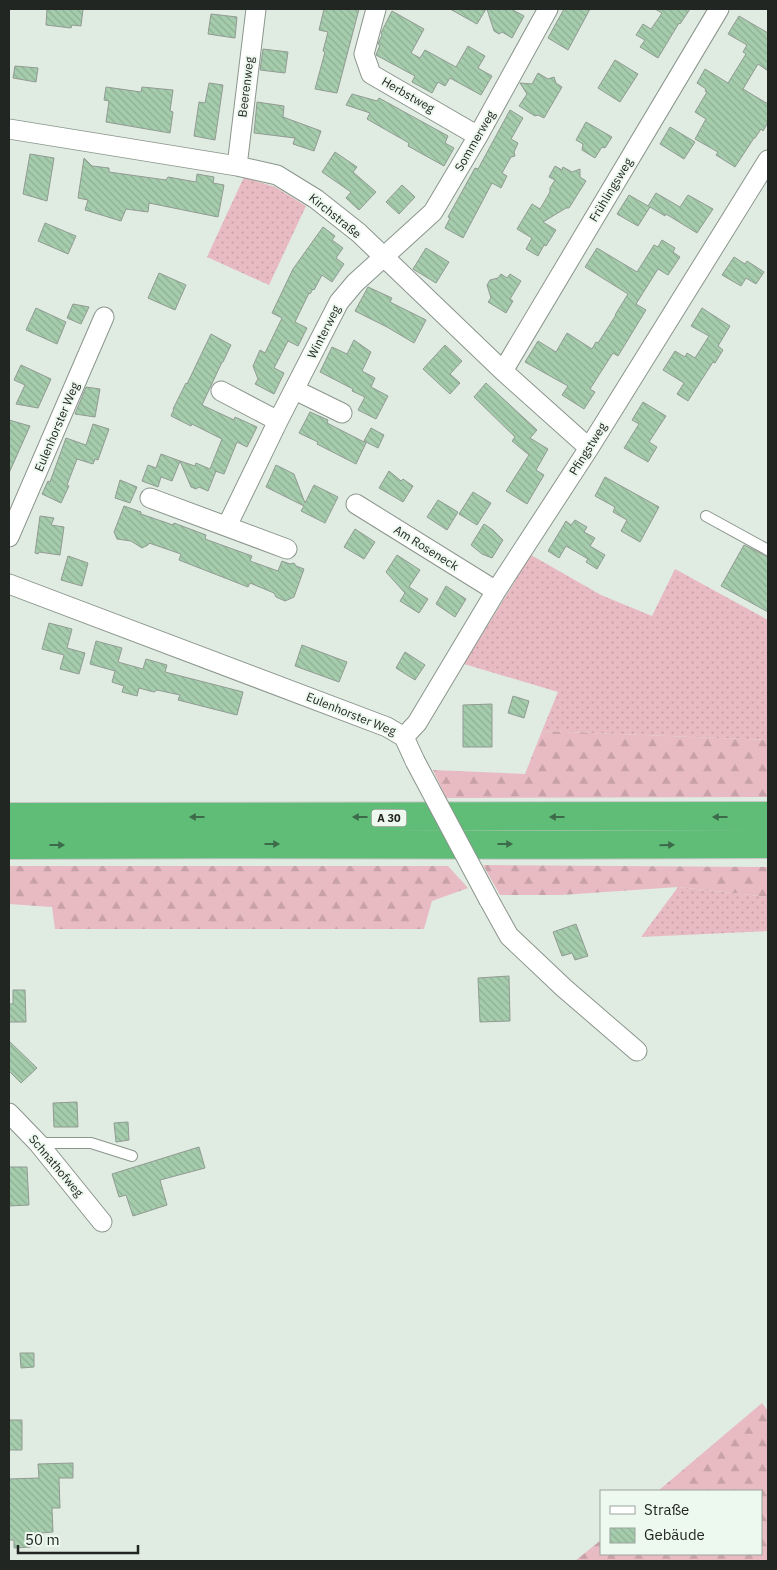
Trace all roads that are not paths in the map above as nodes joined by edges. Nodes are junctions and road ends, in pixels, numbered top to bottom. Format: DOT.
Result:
graph roads {
  1 [pos="256,9"];
  2 [pos="376,9"];
  3 [pos="719,9"];
  4 [pos="546,10"];
  5 [pos="9,129"];
  6 [pos="478,136"];
  7 [pos="768,160"];
  8 [pos="236,166"];
  9 [pos="383,258"];
  10 [pos="104,317"];
  11 [pos="503,371"];
  12 [pos="294,390"];
  13 [pos="221,392"];
  14 [pos="342,413"];
  15 [pos="278,421"];
  16 [pos="589,448"];
  17 [pos="150,498"];
  18 [pos="356,504"];
  19 [pos="706,516"];
  20 [pos="227,526"];
  21 [pos="9,537"];
  22 [pos="287,549"];
  23 [pos="768,550"];
  24 [pos="9,584"];
  25 [pos="496,591"];
  26 [pos="404,736"];
  27 [pos="768,816"];
  28 [pos="9,817"];
  29 [pos="768,844"];
  30 [pos="9,845"];
  31 [pos="637,1051"];
  32 [pos="9,1113"];
  33 [pos="38,1143"];
  34 [pos="132,1156"];
  35 [pos="102,1222"];
  1 -- 8 [label="street, Beerenweg"];
  2 -- 6 [label="street, Herbstweg"];
  3 -- 11 [label="street, Frühlingsweg"];
  4 -- 6 [label="street, Sommerweg"];
  5 -- 8 [label="street, Kirchstraße"];
  6 -- 9 [label="street, Sommerweg"];
  7 -- 16 [label="street, Pfingstweg"];
  8 -- 9 [label="street, Kirchstraße"];
  9 -- 11 [label="street, Kirchstraße"];
  9 -- 12 [label="street, Winterweg"];
  10 -- 21 [label="street, Eulenhorster Weg"];
  11 -- 16 [label="street, Kirchstraße"];
  12 -- 14 [label="street"];
  12 -- 15 [label="street, Winterweg"];
  13 -- 15 [label="street"];
  15 -- 20 [label="street, Winterweg"];
  16 -- 25 [label="street, Pfingstweg"];
  17 -- 20 [label="street"];
  18 -- 25 [label="street, Am Roseneck"];
  19 -- 23 [label="lane"];
  20 -- 22 [label="street"];
  24 -- 26 [label="street, Eulenhorster Weg"];
  25 -- 26 [label="street, Pfingstweg"];
  26 -- 31 [label="street, Eulenhorster Weg, bridge"];
  27 -- 28 [label="highway, A 30, one-way"];
  30 -- 29 [label="highway, A 30, one-way"];
  32 -- 33 [label="street, Schnathofweg"];
  33 -- 34 [label="lane"];
  33 -- 35 [label="street, Schnathofweg"];
}
